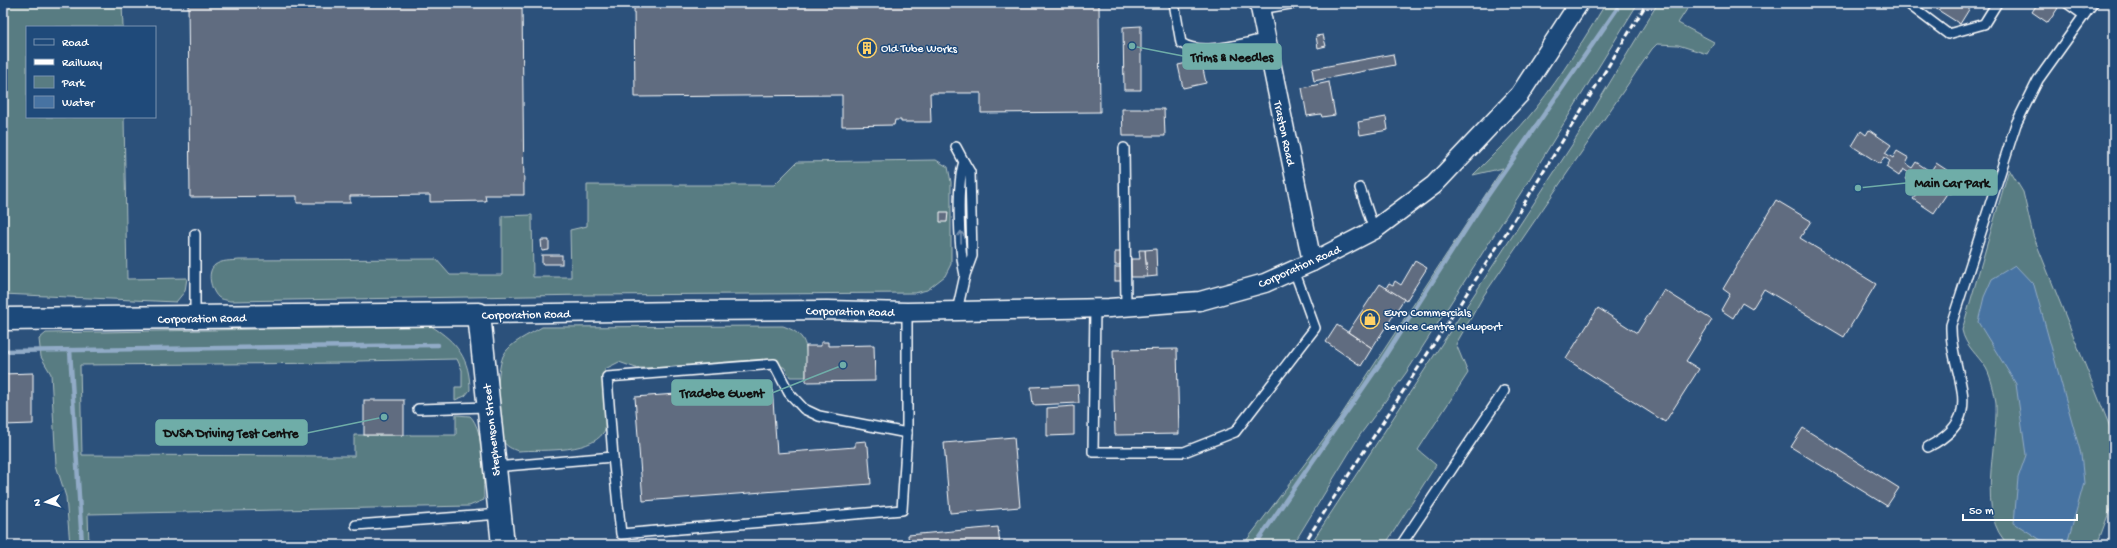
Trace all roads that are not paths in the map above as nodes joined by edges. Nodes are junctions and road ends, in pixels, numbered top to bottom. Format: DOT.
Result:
graph roads {
  1 [pos="1174,3"];
  2 [pos="1296,3"];
  3 [pos="1579,3"];
  4 [pos="1911,3"];
  5 [pos="1997,3"];
  6 [pos="2067,3"];
  7 [pos="2093,3"];
  8 [pos="1260,6"];
  9 [pos="2084,15"];
  10 [pos="1266,39"];
  11 [pos="956,147"];
  12 [pos="1124,148"];
  13 [pos="1360,188"];
  14 [pos="1374,230"];
  15 [pos="195,234"];
  16 [pos="1312,262"];
  17 [pos="1294,270"];
  18 [pos="1126,306"];
  19 [pos="1095,308"];
  20 [pos="957,311"];
  21 [pos="906,312"];
  22 [pos="479,314"];
  23 [pos="195,318"];
  24 [pos="3,319"];
  25 [pos="1504,391"];
  26 [pos="488,406"];
  27 [pos="418,409"];
  28 [pos="907,433"];
  29 [pos="1928,447"];
  30 [pos="613,457"];
  31 [pos="495,467"];
  32 [pos="500,514"];
  33 [pos="356,524"];
  34 [pos="503,545"];
  35 [pos="1401,545"];
  1 -- 10 [label="lane"];
  2 -- 8 [label="lane"];
  3 -- 14 [label="street, Corporation Road"];
  4 -- 5 [label="lane"];
  6 -- 9 [label="lane"];
  7 -- 9 [label="lane"];
  8 -- 10 [label="street, Traston Road"];
  9 -- 29 [label="lane"];
  10 -- 16 [label="street, Traston Road"];
  11 -- 20 [label="lane"];
  12 -- 18 [label="lane"];
  13 -- 14 [label="lane"];
  14 -- 16 [label="street, Corporation Road"];
  15 -- 23 [label="lane"];
  16 -- 17 [label="street, Corporation Road"];
  17 -- 18 [label="street, Corporation Road"];
  17 -- 19 [label="lane"];
  18 -- 19 [label="street, Corporation Road"];
  19 -- 20 [label="street, Corporation Road"];
  20 -- 21 [label="street, Corporation Road"];
  21 -- 22 [label="street, Corporation Road"];
  21 -- 28 [label="lane"];
  22 -- 23 [label="street, Corporation Road"];
  22 -- 26 [label="street, Stephenson Street"];
  23 -- 24 [label="street, Corporation Road"];
  25 -- 35 [label="lane"];
  26 -- 27 [label="lane"];
  26 -- 31 [label="street, Stephenson Street"];
  28 -- 30 [label="lane"];
  28 -- 30 [label="lane"];
  30 -- 31 [label="lane"];
  31 -- 32 [label="street, Stephenson Street"];
  32 -- 33 [label="lane"];
  32 -- 34 [label="street, Stephenson Street"];
}
